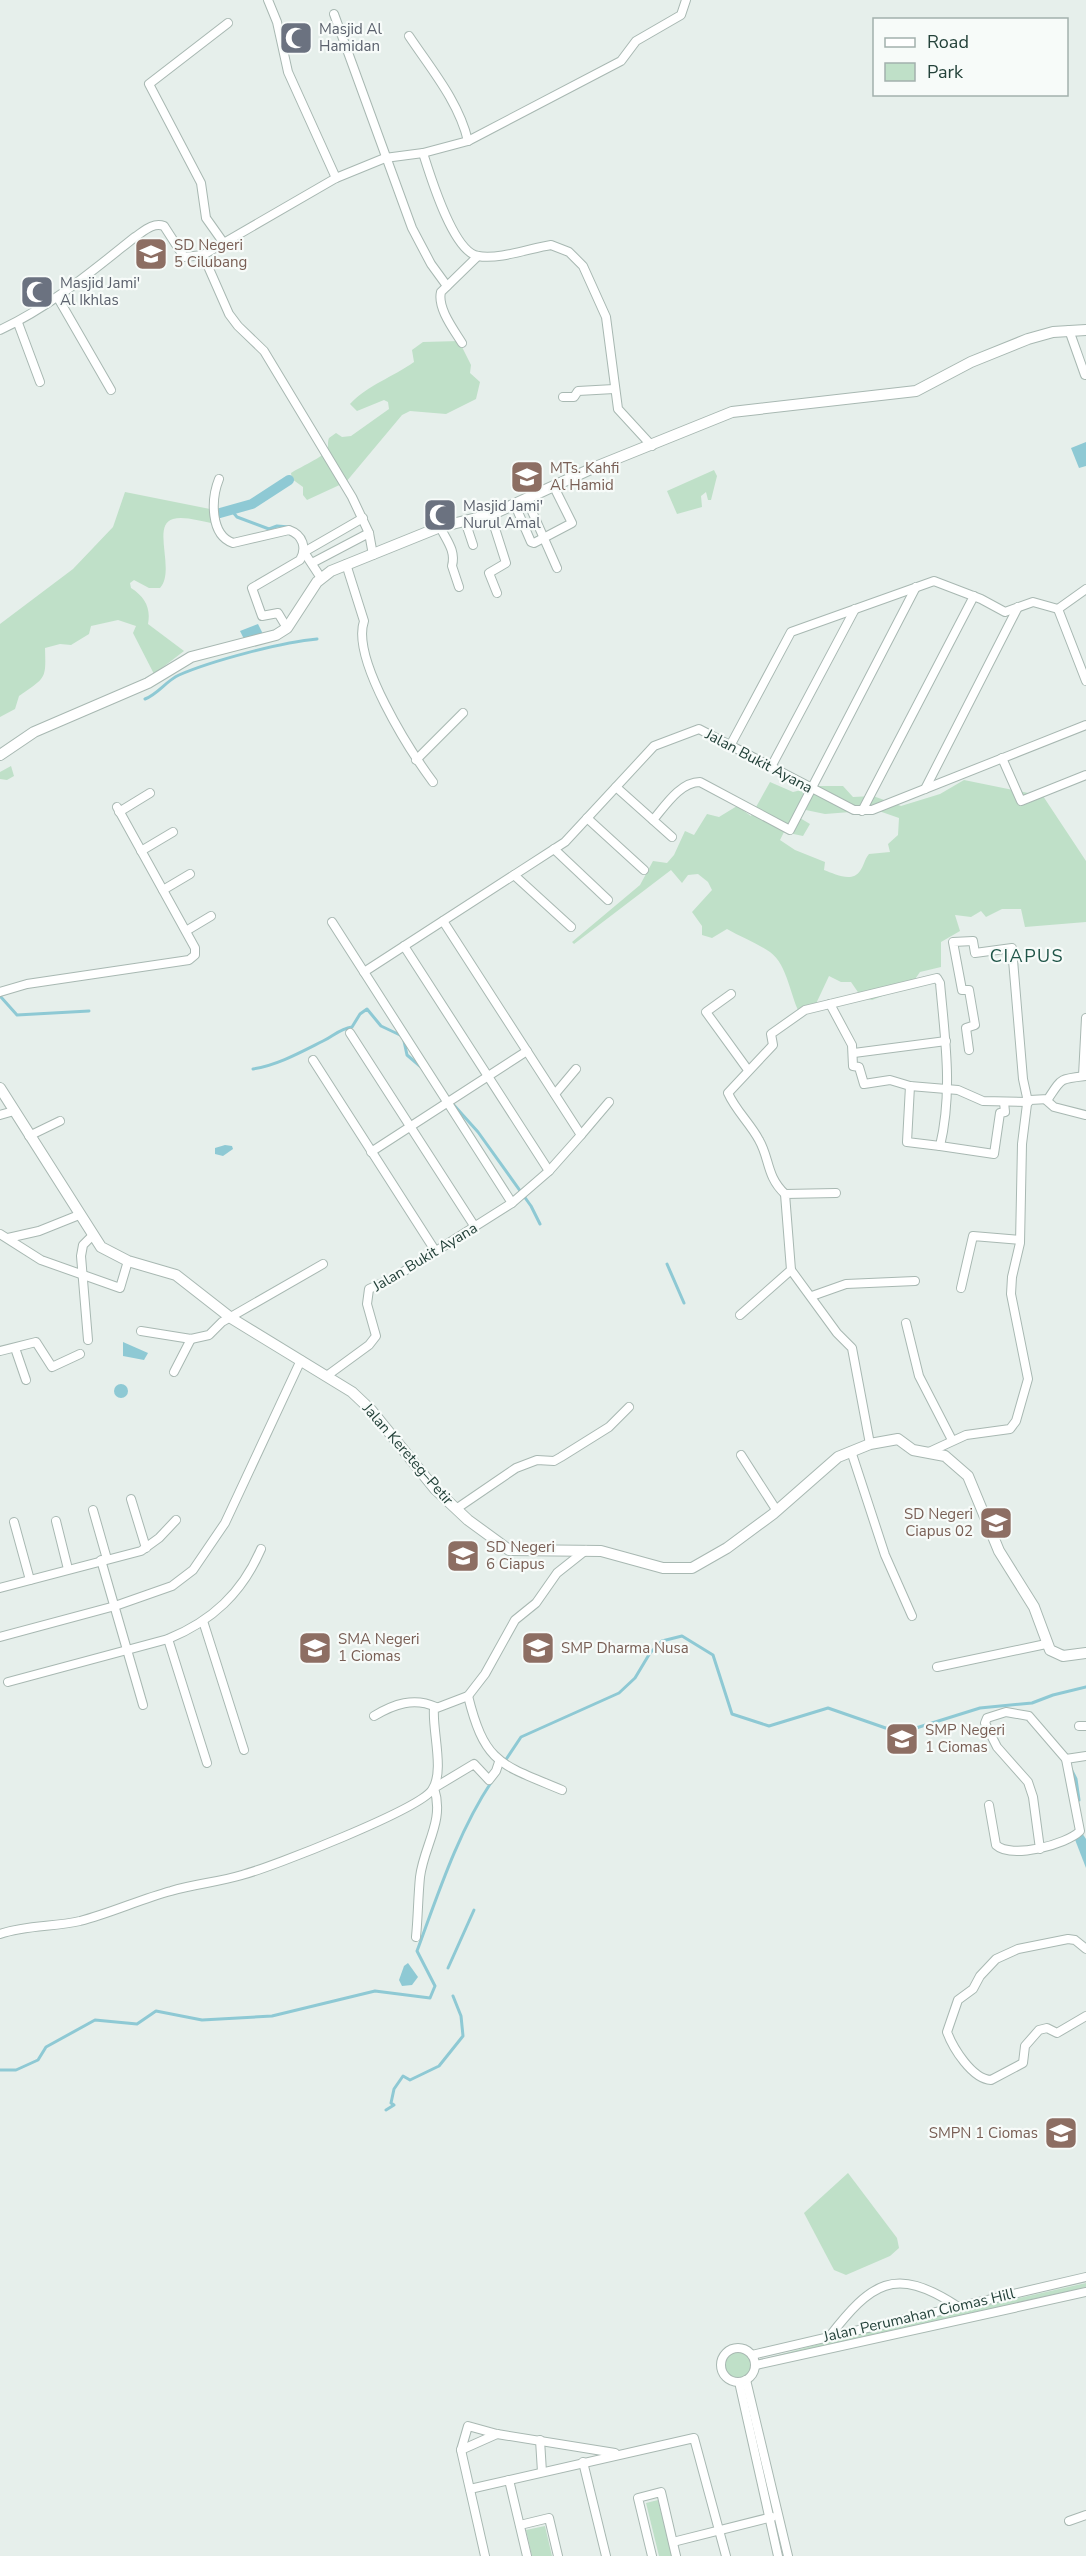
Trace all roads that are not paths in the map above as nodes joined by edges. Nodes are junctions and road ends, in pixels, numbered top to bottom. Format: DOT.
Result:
graph roads {
  1 [pos="267,0"];
  2 [pos="686,0"];
  3 [pos="334,14"];
  4 [pos="228,23"];
  5 [pos="409,36"];
  6 [pos="468,141"];
  7 [pos="423,153"];
  8 [pos="385,158"];
  9 [pos="336,178"];
  10 [pos="223,242"];
  11 [pos="203,255"];
  12 [pos="477,256"];
  13 [pos="447,286"];
  14 [pos="58,298"];
  15 [pos="18,323"];
  16 [pos="0,330"];
  17 [pos="1069,330"];
  18 [pos="1086,330"];
  19 [pos="462,343"];
  20 [pos="1085,375"];
  21 [pos="40,382"];
  22 [pos="614,389"];
  23 [pos="111,390"];
  24 [pos="563,398"];
  25 [pos="652,446"];
  26 [pos="219,479"];
  27 [pos="554,487"];
  28 [pos="527,500"];
  29 [pos="515,505"];
  30 [pos="491,516"];
  31 [pos="363,518"];
  32 [pos="465,521"];
  33 [pos="440,527"];
  34 [pos="369,533"];
  35 [pos="544,538"];
  36 [pos="473,545"];
  37 [pos="304,552"];
  38 [pos="373,555"];
  39 [pos="312,563"];
  40 [pos="346,564"];
  41 [pos="557,568"];
  42 [pos="321,578"];
  43 [pos="459,587"];
  44 [pos="916,587"];
  45 [pos="1086,589"];
  46 [pos="497,593"];
  47 [pos="974,596"];
  48 [pos="1018,608"];
  49 [pos="855,609"];
  50 [pos="1058,609"];
  51 [pos="287,628"];
  52 [pos="1086,681"];
  53 [pos="463,712"];
  54 [pos="1086,725"];
  55 [pos="730,746"];
  56 [pos="0,755"];
  57 [pos="1002,758"];
  58 [pos="416,760"];
  59 [pos="771,767"];
  60 [pos="1086,775"];
  61 [pos="433,782"];
  62 [pos="616,787"];
  63 [pos="812,788"];
  64 [pos="925,789"];
  65 [pos="150,793"];
  66 [pos="862,812"];
  67 [pos="587,818"];
  68 [pos="653,820"];
  69 [pos="173,832"];
  70 [pos="672,837"];
  71 [pos="554,849"];
  72 [pos="141,850"];
  73 [pos="644,870"];
  74 [pos="190,874"];
  75 [pos="514,875"];
  76 [pos="164,890"];
  77 [pos="608,900"];
  78 [pos="211,916"];
  79 [pos="443,921"];
  80 [pos="332,922"];
  81 [pos="571,927"];
  82 [pos="186,931"];
  83 [pos="404,946"];
  84 [pos="364,972"];
  85 [pos="2,991"];
  86 [pos="731,994"];
  87 [pos="830,1004"];
  88 [pos="1086,1018"];
  89 [pos="350,1033"];
  90 [pos="946,1041"];
  91 [pos="969,1050"];
  92 [pos="527,1051"];
  93 [pos="854,1053"];
  94 [pos="313,1060"];
  95 [pos="576,1069"];
  96 [pos="748,1070"];
  97 [pos="488,1076"];
  98 [pos="1084,1076"];
  99 [pos="910,1086"];
  100 [pos="0,1088"];
  101 [pos="949,1088"];
  102 [pos="555,1094"];
  103 [pos="1046,1100"];
  104 [pos="448,1102"];
  105 [pos="609,1102"];
  106 [pos="1004,1102"];
  107 [pos="1028,1102"];
  108 [pos="14,1111"];
  109 [pos="0,1115"];
  110 [pos="1085,1116"];
  111 [pos="60,1121"];
  112 [pos="410,1127"];
  113 [pos="581,1135"];
  114 [pos="29,1136"];
  115 [pos="940,1146"];
  116 [pos="371,1152"];
  117 [pos="549,1171"];
  118 [pos="836,1193"];
  119 [pos="785,1194"];
  120 [pos="512,1203"];
  121 [pos="79,1215"];
  122 [pos="475,1227"];
  123 [pos="4,1236"];
  124 [pos="92,1236"];
  125 [pos="1020,1239"];
  126 [pos="436,1252"];
  127 [pos="128,1261"];
  128 [pos="323,1264"];
  129 [pos="791,1270"];
  130 [pos="81,1275"];
  131 [pos="915,1281"];
  132 [pos="961,1288"];
  133 [pos="812,1296"];
  134 [pos="740,1315"];
  135 [pos="231,1318"];
  136 [pos="906,1323"];
  137 [pos="141,1331"];
  138 [pos="191,1339"];
  139 [pos="88,1340"];
  140 [pos="15,1348"];
  141 [pos="0,1351"];
  142 [pos="80,1354"];
  143 [pos="301,1360"];
  144 [pos="174,1372"];
  145 [pos="328,1375"];
  146 [pos="26,1380"];
  147 [pos="629,1407"];
  148 [pos="952,1440"];
  149 [pos="870,1444"];
  150 [pos="851,1451"];
  151 [pos="929,1452"];
  152 [pos="741,1455"];
  153 [pos="131,1500"];
  154 [pos="456,1509"];
  155 [pos="93,1510"];
  156 [pos="777,1511"];
  157 [pos="176,1520"];
  158 [pos="56,1521"];
  159 [pos="14,1522"];
  160 [pos="146,1548"];
  161 [pos="261,1549"];
  162 [pos="586,1550"];
  163 [pos="104,1560"];
  164 [pos="68,1569"];
  165 [pos="30,1580"];
  166 [pos="0,1588"];
  167 [pos="115,1606"];
  168 [pos="912,1616"];
  169 [pos="203,1621"];
  170 [pos="0,1638"];
  171 [pos="168,1639"];
  172 [pos="1046,1644"];
  173 [pos="128,1650"];
  174 [pos="1086,1653"];
  175 [pos="937,1667"];
  176 [pos="8,1682"];
  177 [pos="468,1696"];
  178 [pos="143,1705"];
  179 [pos="436,1707"];
  180 [pos="374,1716"];
  181 [pos="244,1750"];
  182 [pos="1086,1756"];
  183 [pos="1066,1759"];
  184 [pos="207,1762"];
  185 [pos="499,1762"];
  186 [pos="434,1788"];
  187 [pos="562,1790"];
  188 [pos="989,1804"];
  189 [pos="1041,1848"];
  190 [pos="0,1934"];
  191 [pos="416,1937"];
  192 [pos="1086,1949"];
  193 [pos="1086,2016"];
  194 [pos="1086,2277"];
  195 [pos="1086,2292"];
  196 [pos="957,2306"];
  197 [pos="828,2337"];
  198 [pos="752,2355"];
  199 [pos="756,2366"];
  200 [pos="743,2381"];
  201 [pos="497,2434"];
  202 [pos="540,2440"];
  203 [pos="461,2450"];
  204 [pos="619,2454"];
  205 [pos="583,2462"];
  206 [pos="542,2472"];
  207 [pos="509,2480"];
  208 [pos="470,2490"];
  209 [pos="778,2515"];
  210 [pos="1086,2515"];
  211 [pos="768,2518"];
  212 [pos="1069,2521"];
  213 [pos="520,2525"];
  214 [pos="719,2531"];
  215 [pos="673,2542"];
  216 [pos="485,2556"];
  217 [pos="527,2556"];
  218 [pos="558,2556"];
  219 [pos="606,2556"];
  220 [pos="652,2556"];
  221 [pos="676,2556"];
  222 [pos="726,2556"];
  223 [pos="778,2556"];
  224 [pos="789,2556"];
  1 -- 9 [label="street"];
  2 -- 6 [label="street"];
  3 -- 8 [label="street"];
  4 -- 10 [label="street"];
  5 -- 6 [label="street"];
  6 -- 7 [label="street"];
  7 -- 8 [label="street"];
  7 -- 12 [label="street"];
  8 -- 9 [label="street"];
  8 -- 13 [label="street"];
  9 -- 10 [label="street"];
  10 -- 11 [label="street"];
  11 -- 14 [label="street"];
  11 -- 31 [label="street"];
  12 -- 13 [label="street"];
  12 -- 22 [label="street"];
  13 -- 19 [label="street"];
  14 -- 15 [label="street"];
  14 -- 23 [label="street"];
  15 -- 16 [label="street"];
  15 -- 21 [label="street"];
  17 -- 18 [label="street"];
  17 -- 20 [label="street"];
  17 -- 25 [label="street"];
  22 -- 24 [label="street"];
  22 -- 25 [label="street"];
  25 -- 27 [label="street"];
  26 -- 37 [label="street"];
  27 -- 28 [label="street"];
  27 -- 35 [label="street"];
  28 -- 29 [label="street"];
  28 -- 35 [label="street"];
  29 -- 30 [label="street"];
  29 -- 35 [label="street"];
  30 -- 32 [label="street"];
  30 -- 46 [label="street"];
  31 -- 34 [label="street"];
  31 -- 37 [label="street"];
  32 -- 33 [label="street"];
  32 -- 36 [label="street"];
  33 -- 38 [label="street"];
  33 -- 43 [label="street"];
  34 -- 38 [label="street"];
  34 -- 39 [label="street"];
  35 -- 41 [label="street"];
  37 -- 39 [label="street"];
  37 -- 51 [label="street"];
  38 -- 40 [label="street"];
  39 -- 42 [label="street"];
  40 -- 42 [label="street"];
  40 -- 58 [label="street"];
  42 -- 51 [label="street"];
  44 -- 47 [label="street"];
  44 -- 49 [label="street"];
  44 -- 63 [label="street"];
  45 -- 50 [label="street"];
  47 -- 48 [label="street"];
  47 -- 66 [label="street"];
  48 -- 50 [label="street"];
  48 -- 64 [label="street"];
  49 -- 55 [label="street"];
  49 -- 59 [label="street"];
  50 -- 52 [label="street"];
  51 -- 56 [label="street"];
  53 -- 58 [label="street"];
  54 -- 57 [label="street"];
  55 -- 59 [label="street, Jalan Bukit Ayana"];
  55 -- 62 [label="street, Jalan Bukit Ayana"];
  57 -- 60 [label="street"];
  57 -- 64 [label="street"];
  58 -- 61 [label="street"];
  59 -- 63 [label="street, Jalan Bukit Ayana"];
  62 -- 67 [label="street, Jalan Bukit Ayana"];
  62 -- 68 [label="street"];
  63 -- 66 [label="street, Jalan Bukit Ayana"];
  63 -- 68 [label="street"];
  64 -- 66 [label="street"];
  65 -- 72 [label="street"];
  67 -- 71 [label="street, Jalan Bukit Ayana"];
  67 -- 73 [label="street"];
  68 -- 70 [label="street"];
  69 -- 72 [label="street"];
  71 -- 75 [label="street, Jalan Bukit Ayana"];
  71 -- 77 [label="street"];
  72 -- 76 [label="street"];
  74 -- 76 [label="street"];
  75 -- 79 [label="street, Jalan Bukit Ayana"];
  75 -- 81 [label="street"];
  76 -- 82 [label="street"];
  78 -- 82 [label="street"];
  79 -- 83 [label="street, Jalan Bukit Ayana"];
  79 -- 92 [label="street"];
  80 -- 84 [label="street"];
  82 -- 85 [label="street"];
  83 -- 84 [label="street, Jalan Bukit Ayana"];
  83 -- 97 [label="street"];
  84 -- 104 [label="street"];
  86 -- 96 [label="street"];
  87 -- 90 [label="street"];
  87 -- 93 [label="street"];
  87 -- 96 [label="street"];
  88 -- 98 [label="street"];
  89 -- 112 [label="street"];
  90 -- 93 [label="street"];
  90 -- 101 [label="street"];
  91 -- 107 [label="street"];
  92 -- 97 [label="street"];
  92 -- 102 [label="street"];
  93 -- 99 [label="street"];
  94 -- 116 [label="street"];
  95 -- 102 [label="street"];
  96 -- 119 [label="street"];
  97 -- 104 [label="street"];
  97 -- 117 [label="street"];
  98 -- 103 [label="street"];
  99 -- 101 [label="street"];
  99 -- 115 [label="street"];
  100 -- 108 [label="street, Jalan Kereteg–Petir"];
  101 -- 106 [label="street"];
  101 -- 115 [label="street"];
  102 -- 113 [label="street"];
  103 -- 107 [label="street"];
  103 -- 110 [label="street"];
  104 -- 112 [label="street"];
  104 -- 120 [label="street"];
  105 -- 113 [label="street, Jalan Bukit Ayana"];
  106 -- 107 [label="street"];
  106 -- 115 [label="street"];
  107 -- 125 [label="street"];
  108 -- 109 [label="street"];
  108 -- 114 [label="street, Jalan Kereteg–Petir"];
  111 -- 114 [label="street"];
  112 -- 116 [label="street"];
  112 -- 122 [label="street"];
  113 -- 117 [label="street, Jalan Bukit Ayana"];
  114 -- 121 [label="street, Jalan Kereteg–Petir"];
  116 -- 126 [label="street"];
  117 -- 120 [label="street, Jalan Bukit Ayana"];
  118 -- 119 [label="street"];
  119 -- 129 [label="street"];
  120 -- 122 [label="street, Jalan Bukit Ayana"];
  121 -- 123 [label="street"];
  121 -- 124 [label="street, Jalan Kereteg–Petir"];
  122 -- 126 [label="street, Jalan Bukit Ayana"];
  123 -- 130 [label="street"];
  124 -- 127 [label="street, Jalan Kereteg–Petir"];
  124 -- 130 [label="street"];
  125 -- 132 [label="street"];
  125 -- 148 [label="street"];
  126 -- 145 [label="street, Jalan Bukit Ayana"];
  127 -- 130 [label="street"];
  127 -- 135 [label="street, Jalan Kereteg–Petir"];
  128 -- 135 [label="street"];
  129 -- 133 [label="street"];
  129 -- 134 [label="street"];
  130 -- 139 [label="street"];
  131 -- 133 [label="street"];
  133 -- 149 [label="street"];
  135 -- 138 [label="street"];
  135 -- 143 [label="street, Jalan Kereteg–Petir"];
  136 -- 148 [label="street"];
  137 -- 138 [label="street"];
  138 -- 144 [label="street"];
  140 -- 141 [label="street"];
  140 -- 142 [label="street"];
  140 -- 146 [label="street"];
  143 -- 145 [label="street, Jalan Kereteg–Petir"];
  143 -- 167 [label="street"];
  145 -- 154 [label="street, Jalan Kereteg–Petir"];
  147 -- 154 [label="street"];
  148 -- 151 [label="street"];
  149 -- 150 [label="street, Jalan Kereteg–Petir"];
  149 -- 151 [label="street, Jalan Kereteg–Petir"];
  150 -- 156 [label="street, Jalan Kereteg–Petir"];
  150 -- 168 [label="street"];
  151 -- 172 [label="street, Jalan Kereteg–Petir"];
  152 -- 156 [label="street"];
  153 -- 160 [label="street"];
  154 -- 162 [label="street, Jalan Kereteg–Petir"];
  155 -- 163 [label="street"];
  156 -- 162 [label="street, Jalan Kereteg–Petir"];
  157 -- 160 [label="street"];
  158 -- 164 [label="street"];
  159 -- 165 [label="street"];
  160 -- 163 [label="street"];
  161 -- 169 [label="street"];
  162 -- 177 [label="street"];
  163 -- 164 [label="street"];
  163 -- 167 [label="street"];
  164 -- 165 [label="street"];
  165 -- 166 [label="street"];
  167 -- 170 [label="street"];
  167 -- 173 [label="street"];
  169 -- 171 [label="street"];
  169 -- 181 [label="street"];
  171 -- 173 [label="street"];
  171 -- 184 [label="street"];
  172 -- 174 [label="street"];
  172 -- 175 [label="street"];
  173 -- 176 [label="street"];
  173 -- 178 [label="street"];
  177 -- 179 [label="street"];
  177 -- 185 [label="street"];
  179 -- 180 [label="street"];
  179 -- 186 [label="street"];
  182 -- 183 [label="street"];
  183 -- 189 [label="street"];
  183 -- 189 [label="street"];
  185 -- 186 [label="street"];
  185 -- 187 [label="street"];
  186 -- 190 [label="street"];
  186 -- 191 [label="street"];
  188 -- 189 [label="street"];
  192 -- 193 [label="street"];
  194 -- 196 [label="street, Jalan Perumahan Ciomas Hill"];
  195 -- 199 [label="street, Jalan Perumahan Ciomas Hill"];
  196 -- 197 [label="street, Jalan Perumahan Ciomas Hill"];
  196 -- 197 [label="street"];
  197 -- 198 [label="street, Jalan Perumahan Ciomas Hill"];
  198 -- 199 [label="street"];
  198 -- 200 [label="street"];
  199 -- 200 [label="street"];
  200 -- 209 [label="street"];
  200 -- 211 [label="street"];
  201 -- 202 [label="street"];
  201 -- 203 [label="street"];
  201 -- 203 [label="street"];
  202 -- 204 [label="street"];
  202 -- 206 [label="street"];
  203 -- 208 [label="street"];
  204 -- 205 [label="street"];
  204 -- 214 [label="street"];
  205 -- 206 [label="street"];
  205 -- 219 [label="street"];
  206 -- 207 [label="street"];
  207 -- 208 [label="street"];
  207 -- 213 [label="street"];
  208 -- 216 [label="street"];
  209 -- 211 [label="street"];
  209 -- 224 [label="street"];
  210 -- 212 [label="street"];
  211 -- 214 [label="street"];
  211 -- 223 [label="street"];
  213 -- 217 [label="street"];
  213 -- 218 [label="street"];
  214 -- 215 [label="street"];
  214 -- 222 [label="street"];
  215 -- 220 [label="street"];
  215 -- 221 [label="street"];
}
